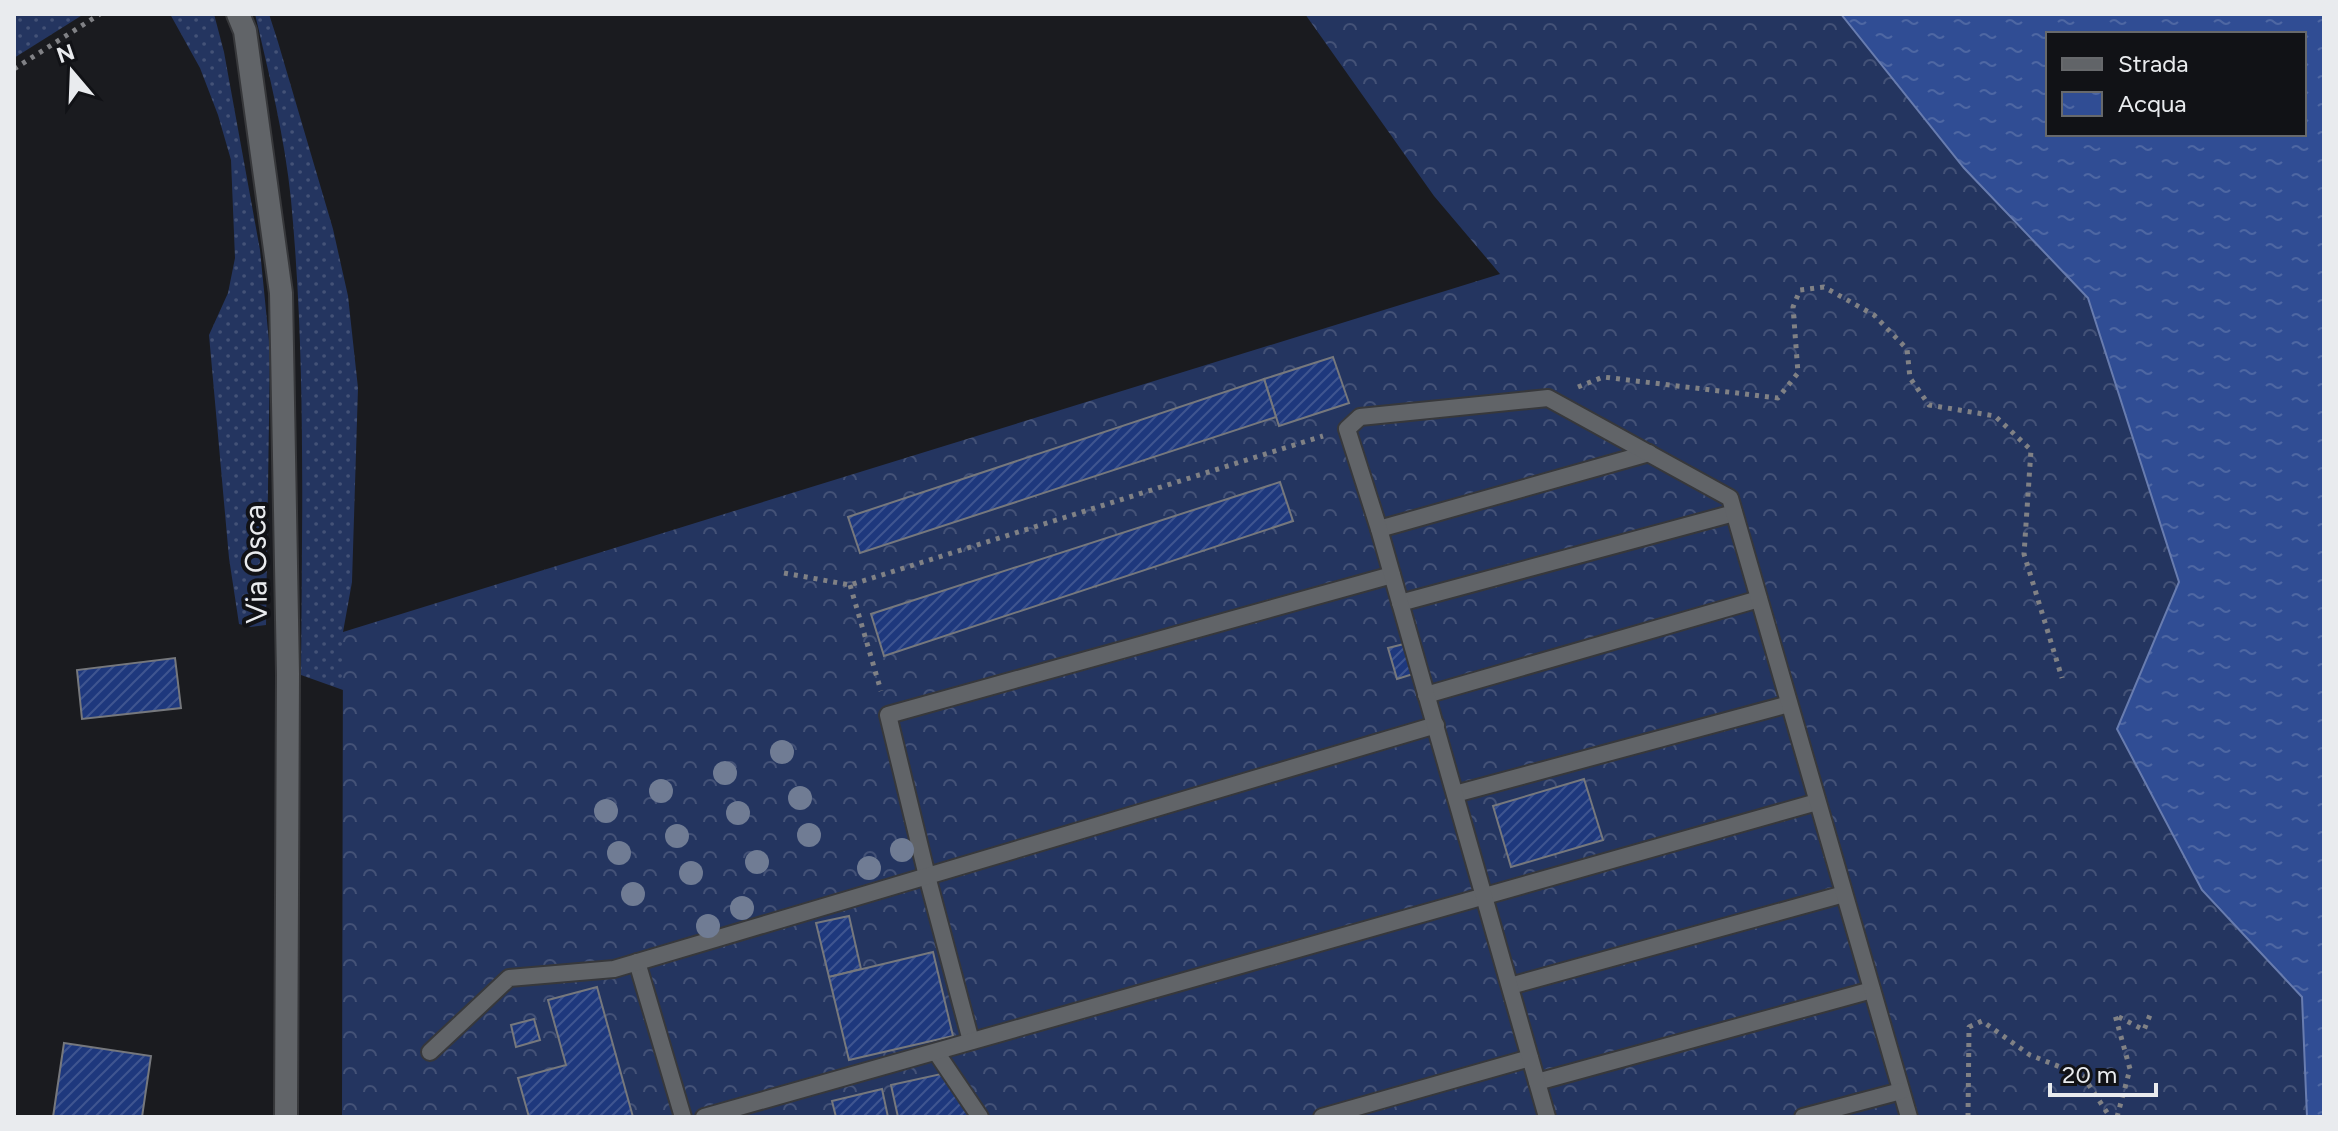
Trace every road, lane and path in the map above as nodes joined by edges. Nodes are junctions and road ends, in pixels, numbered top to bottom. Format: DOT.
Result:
graph roads {
  1 [pos="100,14"];
  2 [pos="238,14"];
  3 [pos="14,69"];
  4 [pos="1548,398"];
  5 [pos="1347,429"];
  6 [pos="1649,453"];
  7 [pos="1734,513"];
  8 [pos="1379,529"];
  9 [pos="784,573"];
  10 [pos="1392,575"];
  11 [pos="850,585"];
  12 [pos="1759,599"];
  13 [pos="1400,603"];
  14 [pos="2062,678"];
  15 [pos="1426,695"];
  16 [pos="1789,704"];
  17 [pos="888,715"];
  18 [pos="1436,725"];
  19 [pos="1455,794"];
  20 [pos="1817,802"];
  21 [pos="927,876"];
  22 [pos="1844,894"];
  23 [pos="1484,896"];
  24 [pos="637,962"];
  25 [pos="1510,986"];
  26 [pos="1872,990"];
  27 [pos="2150,1015"];
  28 [pos="971,1041"];
  29 [pos="430,1052"];
  30 [pos="936,1052"];
  31 [pos="1530,1058"];
  32 [pos="1537,1082"];
  33 [pos="1901,1091"];
  34 [pos="286,1117"];
  35 [pos="683,1117"];
  36 [pos="704,1117"];
  37 [pos="980,1117"];
  38 [pos="1322,1117"];
  39 [pos="1547,1117"];
  40 [pos="1803,1117"];
  41 [pos="1909,1117"];
  42 [pos="1968,1117"];
  43 [pos="2110,1117"];
  44 [pos="2117,1117"];
  1 -- 3 [label="path"];
  2 -- 34 [label="street, Via Osca"];
  4 -- 5 [label="lane"];
  4 -- 6 [label="lane"];
  4 -- 14 [label="path"];
  5 -- 8 [label="lane"];
  5 -- 11 [label="path"];
  6 -- 7 [label="lane"];
  6 -- 8 [label="lane"];
  7 -- 12 [label="lane"];
  7 -- 13 [label="lane"];
  8 -- 10 [label="lane"];
  9 -- 11 [label="path"];
  10 -- 13 [label="lane"];
  10 -- 17 [label="lane"];
  11 -- 17 [label="path"];
  12 -- 15 [label="lane"];
  12 -- 16 [label="lane"];
  13 -- 15 [label="lane"];
  15 -- 18 [label="lane"];
  16 -- 19 [label="lane"];
  16 -- 20 [label="lane"];
  17 -- 21 [label="lane"];
  18 -- 19 [label="lane"];
  18 -- 21 [label="lane"];
  19 -- 23 [label="lane"];
  20 -- 22 [label="lane"];
  20 -- 23 [label="lane"];
  21 -- 24 [label="lane"];
  21 -- 28 [label="lane"];
  22 -- 25 [label="lane"];
  22 -- 26 [label="lane"];
  23 -- 25 [label="lane"];
  23 -- 28 [label="lane"];
  24 -- 29 [label="lane"];
  24 -- 35 [label="lane"];
  25 -- 31 [label="lane"];
  26 -- 32 [label="lane"];
  26 -- 33 [label="lane"];
  27 -- 44 [label="path"];
  28 -- 30 [label="lane"];
  30 -- 36 [label="lane"];
  30 -- 37 [label="lane"];
  31 -- 32 [label="lane"];
  31 -- 38 [label="lane"];
  32 -- 39 [label="lane"];
  33 -- 40 [label="lane"];
  33 -- 41 [label="lane"];
  42 -- 43 [label="path"];
}
